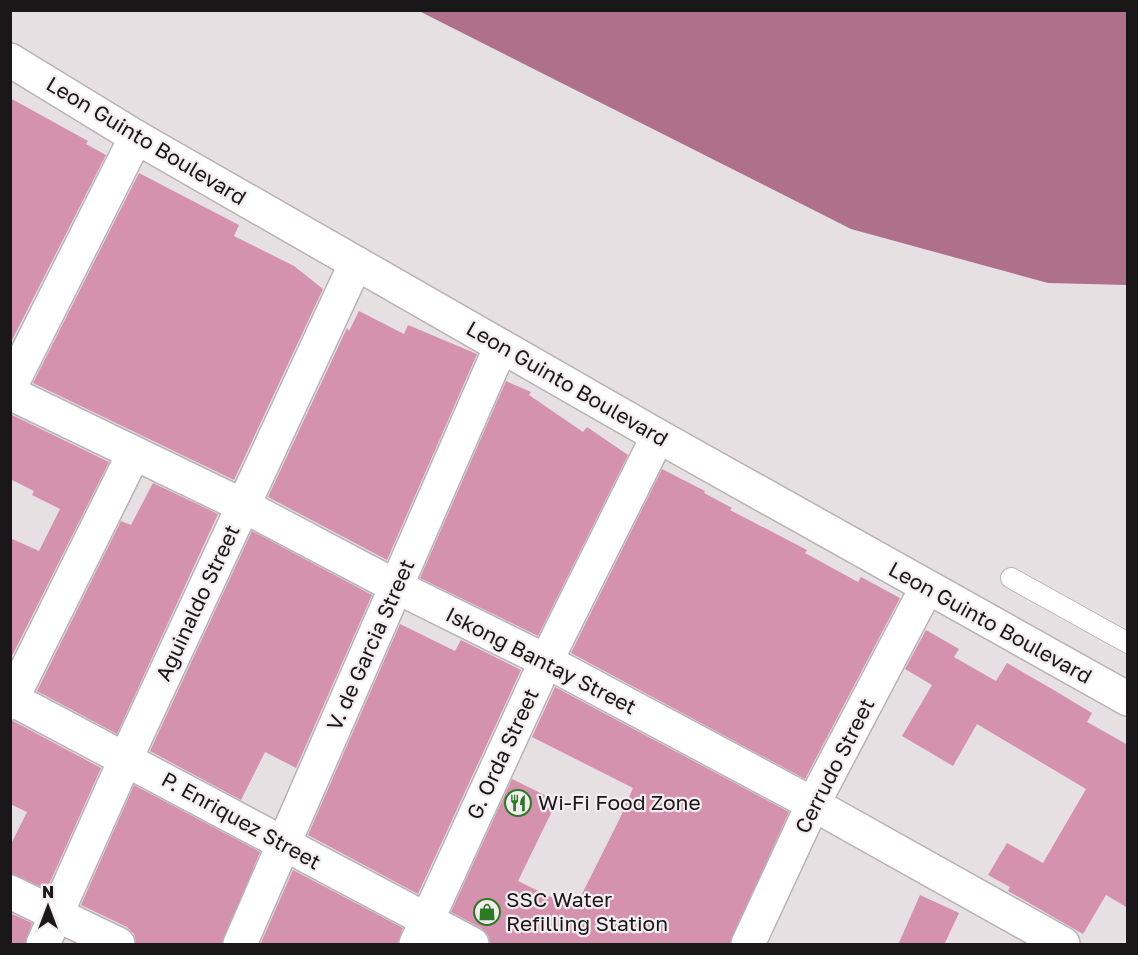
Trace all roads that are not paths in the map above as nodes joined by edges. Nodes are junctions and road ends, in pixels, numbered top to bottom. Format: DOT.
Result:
graph roads {
  1 [pos="10,60"];
  2 [pos="136,137"];
  3 [pos="356,263"];
  4 [pos="501,346"];
  5 [pos="10,387"];
  6 [pos="10,393"];
  7 [pos="658,436"];
  8 [pos="134,453"];
  9 [pos="244,506"];
  10 [pos="1011,578"];
  11 [pos="397,587"];
  12 [pos="926,589"];
  13 [pos="1128,643"];
  14 [pos="546,661"];
  15 [pos="1128,699"];
  16 [pos="11,700"];
  17 [pos="126,758"];
  18 [pos="813,804"];
  19 [pos="282,844"];
  20 [pos="10,892"];
  21 [pos="55,915"];
  22 [pos="421,933"];
  23 [pos="43,945"];
  24 [pos="118,945"];
  25 [pos="240,945"];
  26 [pos="472,945"];
  27 [pos="748,945"];
  28 [pos="1063,945"];
  1 -- 2 [label="street, Leon Guinto Boulevard"];
  2 -- 3 [label="street, Leon Guinto Boulevard"];
  2 -- 5 [label="street"];
  3 -- 4 [label="street, Leon Guinto Boulevard"];
  3 -- 9 [label="street, Aguinaldo Street"];
  4 -- 7 [label="street, Leon Guinto Boulevard"];
  4 -- 11 [label="street, V. de Garcia Street"];
  6 -- 8 [label="street, Iskong Bantay Street"];
  7 -- 12 [label="street, Leon Guinto Boulevard"];
  7 -- 14 [label="street, G. Orda Street"];
  8 -- 9 [label="street, Iskong Bantay Street"];
  8 -- 16 [label="street"];
  9 -- 11 [label="street, Iskong Bantay Street"];
  9 -- 17 [label="street, Aguinaldo Street"];
  10 -- 13 [label="lane"];
  11 -- 14 [label="street, Iskong Bantay Street"];
  11 -- 19 [label="street, V. de Garcia Street"];
  12 -- 15 [label="street, Leon Guinto Boulevard"];
  12 -- 18 [label="street, Cerrudo Street"];
  14 -- 18 [label="street, Iskong Bantay Street"];
  14 -- 22 [label="street, G. Orda Street"];
  16 -- 17 [label="street, P. Enriquez Street"];
  17 -- 19 [label="street, P. Enriquez Street"];
  17 -- 21 [label="street, Aguinaldo Street"];
  18 -- 27 [label="street, Cerrudo Street"];
  18 -- 28 [label="street, Iskong Bantay Street"];
  19 -- 22 [label="street, P. Enriquez Street"];
  19 -- 25 [label="street, V. de Garcia Street"];
  20 -- 21 [label="street"];
  21 -- 23 [label="street, Aguinaldo Street"];
  21 -- 24 [label="street"];
  22 -- 26 [label="street, P. Enriquez Street"];
}
